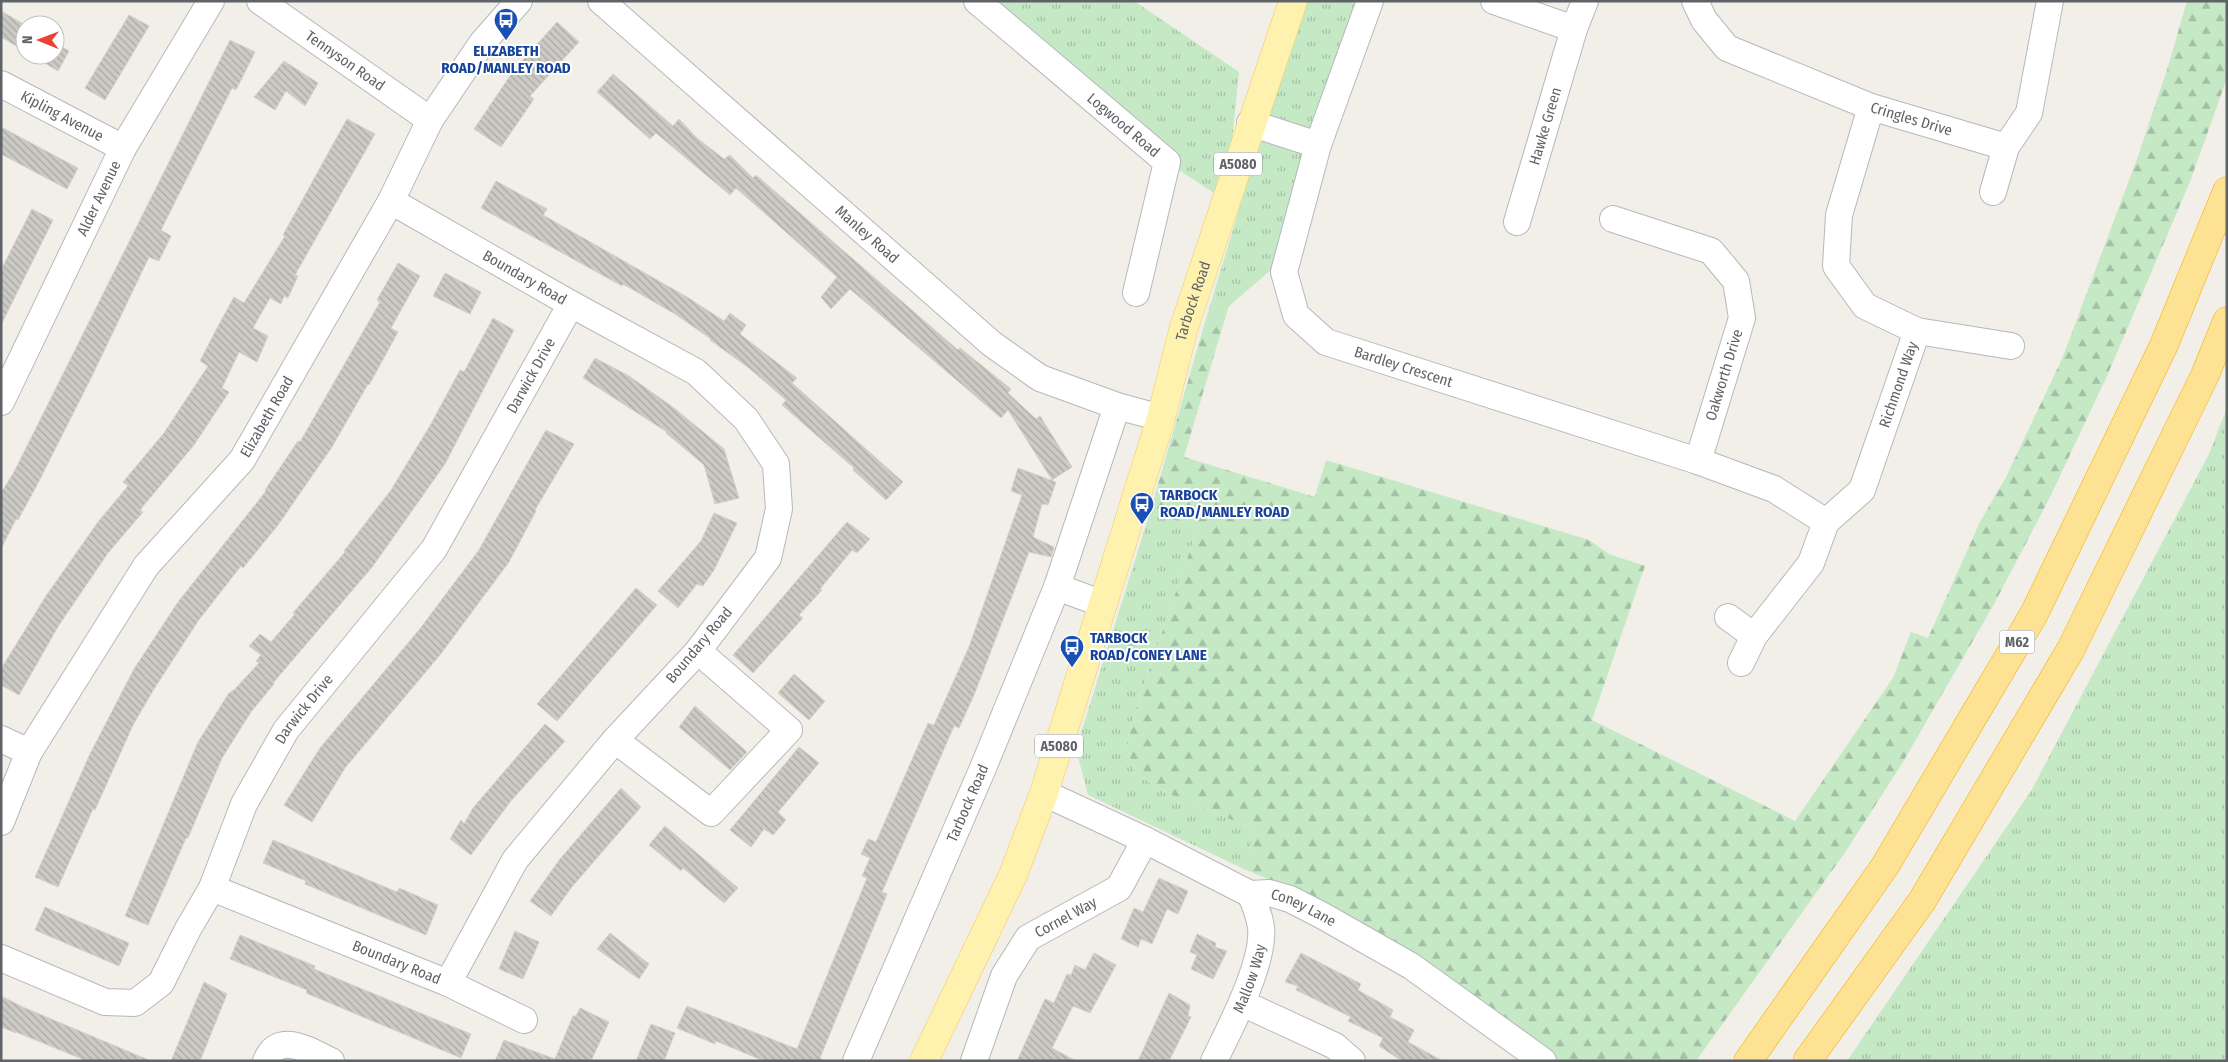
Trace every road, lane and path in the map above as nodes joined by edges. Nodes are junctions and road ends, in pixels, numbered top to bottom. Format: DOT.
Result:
graph roads {
  1 [pos="211,1"];
  2 [pos="260,1"];
  3 [pos="519,1"];
  4 [pos="601,1"];
  5 [pos="977,1"];
  6 [pos="1292,1"];
  7 [pos="1370,1"];
  8 [pos="1494,1"];
  9 [pos="1585,1"];
  10 [pos="1695,1"];
  11 [pos="2050,1"];
  12 [pos="1574,29"];
  13 [pos="1,84"];
  14 [pos="1871,107"];
  15 [pos="430,120"];
  16 [pos="1250,124"];
  17 [pos="1318,145"];
  18 [pos="2006,147"];
  19 [pos="122,148"];
  20 [pos="2227,191"];
  21 [pos="1993,192"];
  22 [pos="391,201"];
  23 [pos="1613,220"];
  24 [pos="1517,222"];
  25 [pos="1136,293"];
  26 [pos="571,304"];
  27 [pos="2227,321"];
  28 [pos="1916,331"];
  29 [pos="2011,346"];
  30 [pos="1,402"];
  31 [pos="1117,406"];
  32 [pos="1161,418"];
  33 [pos="1698,461"];
  34 [pos="1826,522"];
  35 [pos="1057,587"];
  36 [pos="1103,604"];
  37 [pos="1728,617"];
  38 [pos="1754,636"];
  39 [pos="698,651"];
  40 [pos="1740,663"];
  41 [pos="1,739"];
  42 [pos="615,740"];
  43 [pos="29,752"];
  44 [pos="1044,793"];
  45 [pos="1,822"];
  46 [pos="1146,840"];
  47 [pos="212,888"];
  48 [pos="1250,894"];
  49 [pos="1,958"];
  50 [pos="448,983"];
  51 [pos="1242,1003"];
  52 [pos="524,1020"];
  53 [pos="266,1061"];
  54 [pos="331,1061"];
  55 [pos="856,1061"];
  56 [pos="924,1061"];
  57 [pos="974,1061"];
  58 [pos="1214,1061"];
  59 [pos="1352,1061"];
  60 [pos="1543,1061"];
  61 [pos="1748,1061"];
  62 [pos="1807,1061"];
  1 -- 19 [label="street, Alder Avenue"];
  2 -- 15 [label="street, Tennyson Road"];
  3 -- 15 [label="street, Elizabeth Road"];
  4 -- 31 [label="street, Manley Road"];
  5 -- 25 [label="street, Logwood Road"];
  6 -- 16 [label="main road, Tarbock Road / A5080"];
  7 -- 17 [label="street, Bardley Crescent"];
  8 -- 12 [label="street"];
  9 -- 12 [label="street, Hawke Green"];
  10 -- 14 [label="street, Cringles Drive"];
  11 -- 18 [label="street"];
  12 -- 24 [label="street, Hawke Green"];
  13 -- 19 [label="street, Kipling Avenue"];
  14 -- 18 [label="street, Cringles Drive"];
  14 -- 28 [label="street, Richmond Way"];
  15 -- 22 [label="street, Elizabeth Road"];
  16 -- 17 [label="street"];
  16 -- 32 [label="main road, Tarbock Road / A5080"];
  17 -- 33 [label="street, Bardley Crescent"];
  18 -- 21 [label="street"];
  19 -- 30 [label="street, Alder Avenue"];
  20 -- 61 [label="highway, M62"];
  22 -- 26 [label="street, Boundary Road"];
  22 -- 43 [label="street, Elizabeth Road"];
  23 -- 33 [label="street, Oakworth Drive"];
  26 -- 39 [label="street, Boundary Road"];
  26 -- 47 [label="street, Darwick Drive"];
  27 -- 62 [label="highway"];
  28 -- 29 [label="street"];
  28 -- 34 [label="street, Richmond Way"];
  31 -- 32 [label="street, Manley Road"];
  31 -- 35 [label="street, Tarbock Road"];
  32 -- 36 [label="main road, Tarbock Road / A5080"];
  33 -- 34 [label="street, Bardley Crescent"];
  34 -- 38 [label="street, Richmond Way"];
  35 -- 36 [label="street"];
  35 -- 55 [label="street, Tarbock Road"];
  36 -- 44 [label="main road, Tarbock Road / A5080"];
  37 -- 38 [label="street"];
  38 -- 40 [label="street, Richmond Way"];
  39 -- 42 [label="street, Boundary Road"];
  39 -- 42 [label="street"];
  41 -- 43 [label="street"];
  42 -- 50 [label="street, Boundary Road"];
  43 -- 45 [label="street, Elizabeth Road"];
  44 -- 46 [label="street, Coney Lane"];
  44 -- 56 [label="main road, Tarbock Road / A5080"];
  46 -- 48 [label="street, Coney Lane"];
  46 -- 57 [label="street, Cornel Way"];
  47 -- 49 [label="street, Darwick Drive"];
  47 -- 50 [label="street, Boundary Road"];
  48 -- 51 [label="street, Mallow Way"];
  48 -- 60 [label="street, Coney Lane"];
  50 -- 52 [label="street"];
  51 -- 58 [label="street, Mallow Way"];
  51 -- 59 [label="street"];
  53 -- 54 [label="street"];
}
